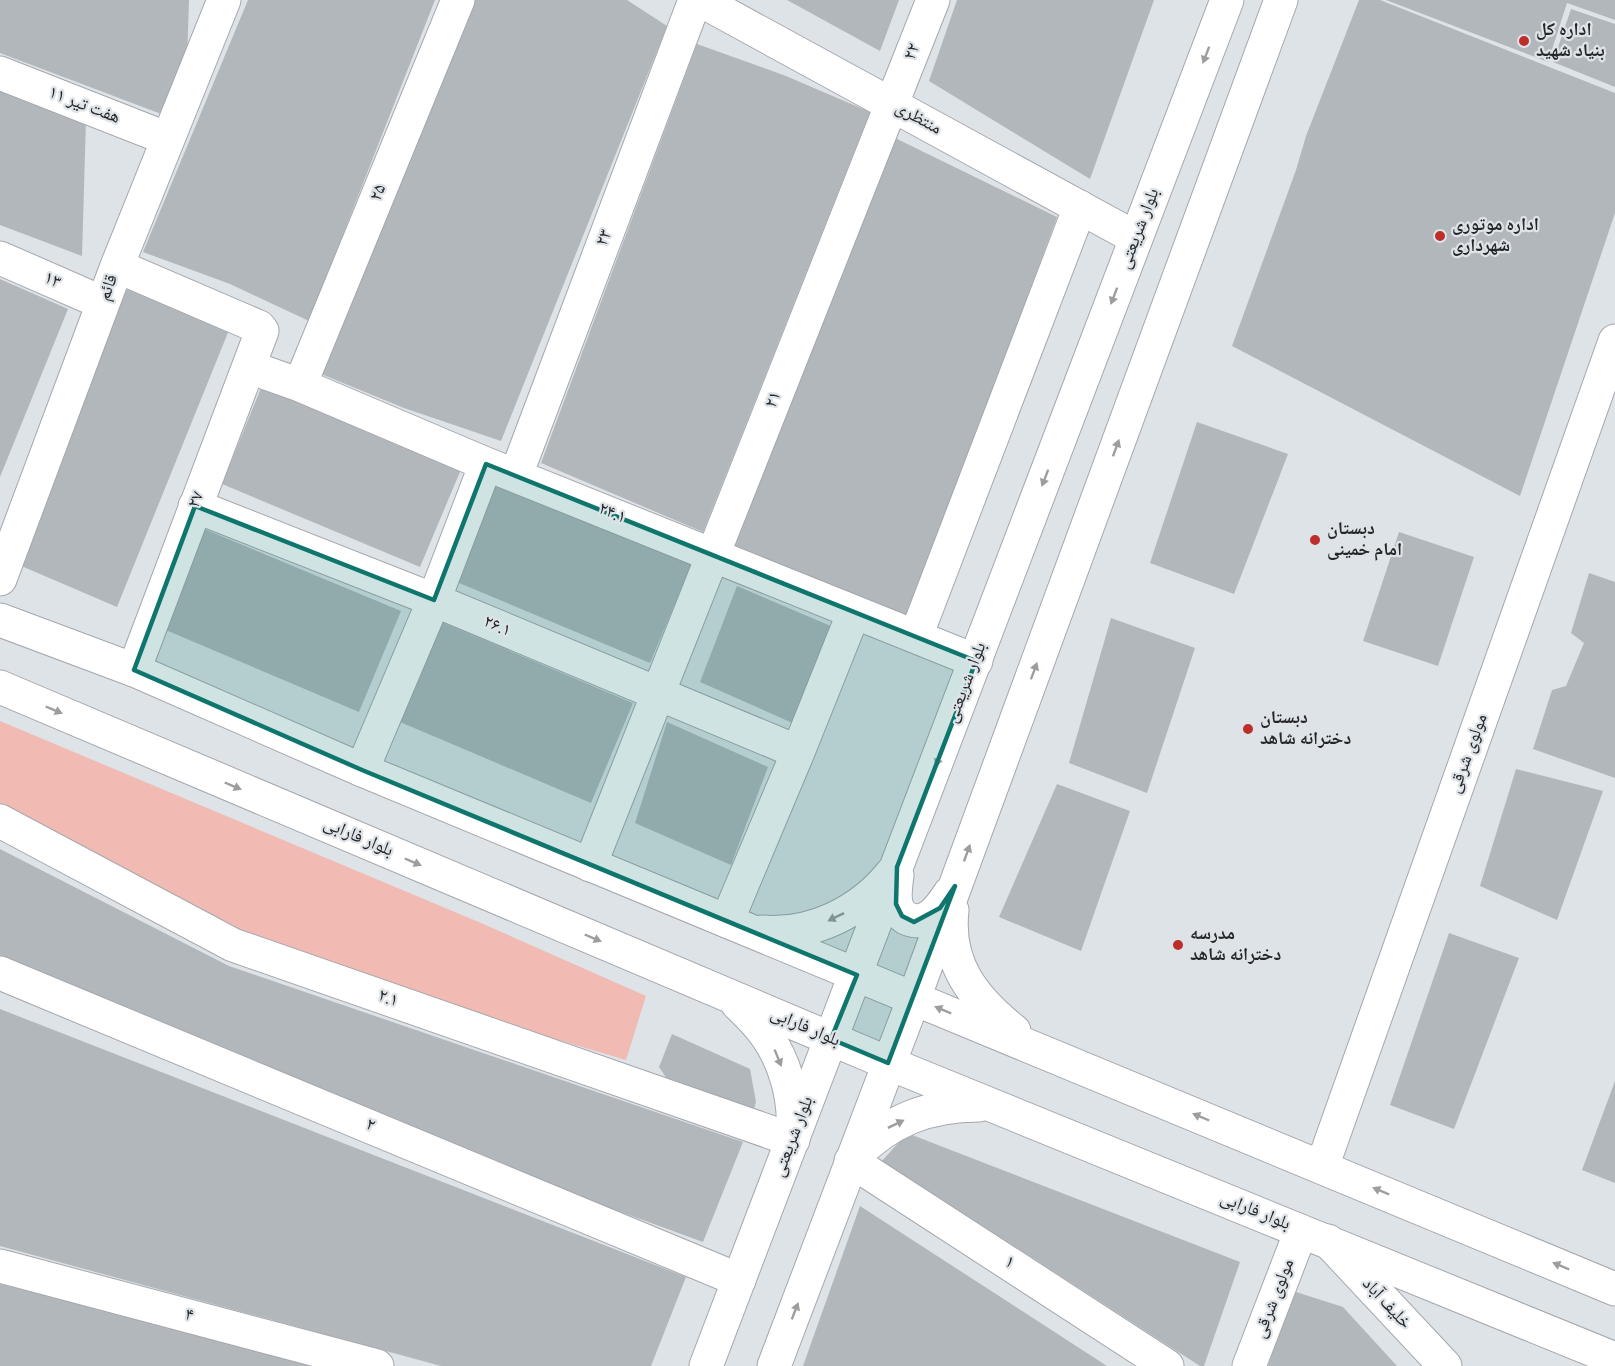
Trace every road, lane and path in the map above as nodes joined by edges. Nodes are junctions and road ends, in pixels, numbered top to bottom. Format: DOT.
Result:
graph roads {
  1 [pos="224,0"];
  2 [pos="458,0"];
  3 [pos="694,0"];
  4 [pos="700,0"];
  5 [pos="933,0"];
  6 [pos="1227,0"];
  7 [pos="1281,0"];
  8 [pos="0,73"];
  9 [pos="892,105"];
  10 [pos="168,139"];
  11 [pos="1080,207"];
  12 [pos="1136,238"];
  13 [pos="0,258"];
  14 [pos="117,266"];
  15 [pos="103,303"];
  16 [pos="1615,341"];
  17 [pos="249,367"];
  18 [pos="300,385"];
  19 [pos="486,464"];
  20 [pos="516,476"];
  21 [pos="195,506"];
  22 [pos="713,554"];
  23 [pos="0,579"];
  24 [pos="434,600"];
  25 [pos="854,612"];
  26 [pos="0,620"];
  27 [pos="916,636"];
  28 [pos="976,661"];
  29 [pos="134,670"];
  30 [pos="0,687"];
  31 [pos="657,694"];
  32 [pos="798,752"];
  33 [pos="362,770"];
  34 [pos="0,821"];
  35 [pos="590,865"];
  36 [pos="897,867"];
  37 [pos="955,886"];
  38 [pos="738,926"];
  39 [pos="0,973"];
  40 [pos="857,975"];
  41 [pos="730,996"];
  42 [pos="914,998"];
  43 [pos="831,1039"];
  44 [pos="1033,1048"];
  45 [pos="888,1063"];
  46 [pos="991,1105"];
  47 [pos="793,1140"];
  48 [pos="851,1161"];
  49 [pos="1322,1167"];
  50 [pos="1315,1236"];
  51 [pos="0,1266"];
  52 [pos="739,1280"];
  53 [pos="1615,1289"];
  54 [pos="1615,1359"];
  55 [pos="377,1366"];
  56 [pos="706,1366"];
  57 [pos="774,1366"];
  58 [pos="1167,1366"];
  59 [pos="1249,1366"];
  60 [pos="1444,1366"];
  1 -- 10 [label="street, قائم"];
  2 -- 18 [label="street, ۲۵"];
  3 -- 20 [label="street, ۲۳"];
  4 -- 9 [label="street, منتظری"];
  5 -- 9 [label="street, ۲۲"];
  6 -- 12 [label="street, بلوار شریعتی, one-way"];
  37 -- 7 [label="street, one-way"];
  8 -- 10 [label="street, هفت تیر ۱۱"];
  9 -- 11 [label="street, منتظری"];
  9 -- 22 [label="street, ۲۱"];
  10 -- 14 [label="street, قائم"];
  11 -- 12 [label="street, منتظری"];
  11 -- 27 [label="street"];
  12 -- 28 [label="street, بلوار شریعتی, one-way"];
  13 -- 15 [label="street, ۱۳"];
  14 -- 15 [label="street, قائم"];
  14 -- 17 [label="street, ۲۷"];
  15 -- 23 [label="street, قائم"];
  16 -- 49 [label="street, مولوی شرقی"];
  17 -- 18 [label="street, ۲۴.۱"];
  17 -- 21 [label="street, ۲۷"];
  18 -- 19 [label="street, ۲۴.۱"];
  19 -- 20 [label="street, ۲۴.۱"];
  19 -- 24 [label="street"];
  20 -- 22 [label="street, ۲۴.۱"];
  21 -- 24 [label="street, ۲۶.۱"];
  21 -- 29 [label="street, ۲۷"];
  22 -- 25 [label="street, ۲۴.۱"];
  22 -- 31 [label="street, ۲۱"];
  24 -- 31 [label="street, ۲۶.۱"];
  24 -- 33 [label="street"];
  25 -- 27 [label="street, ۲۴.۱"];
  25 -- 32 [label="street"];
  26 -- 29 [label="street"];
  27 -- 28 [label="street, ۲۴.۱"];
  28 -- 36 [label="street, بلوار شریعتی, one-way"];
  29 -- 33 [label="street"];
  30 -- 41 [label="street, بلوار فارابی, one-way"];
  31 -- 32 [label="street, ۲۶.۱"];
  31 -- 35 [label="street, ۲۱"];
  32 -- 38 [label="street"];
  33 -- 35 [label="street"];
  34 -- 47 [label="street, ۲.۱"];
  35 -- 38 [label="street"];
  36 -- 37 [label="street"];
  36 -- 38 [label="street, one-way"];
  36 -- 40 [label="street, بلوار شریعتی"];
  37 -- 42 [label="street"];
  37 -- 44 [label="street"];
  38 -- 40 [label="street"];
  39 -- 52 [label="street, ۲"];
  40 -- 42 [label="street"];
  40 -- 43 [label="street, بلوار شریعتی"];
  41 -- 43 [label="street, بلوار فارابی"];
  41 -- 47 [label="street, one-way"];
  44 -- 42 [label="street, one-way"];
  42 -- 45 [label="street"];
  43 -- 45 [label="street, بلوار فارابی"];
  43 -- 47 [label="street, بلوار شریعتی"];
  49 -- 44 [label="street, one-way"];
  45 -- 46 [label="street, بلوار فارابی"];
  45 -- 48 [label="street"];
  48 -- 46 [label="street, one-way"];
  46 -- 50 [label="street, بلوار فارابی"];
  47 -- 52 [label="street, بلوار شریعتی"];
  57 -- 48 [label="street, one-way"];
  48 -- 58 [label="street, ۱"];
  53 -- 49 [label="street, one-way"];
  50 -- 54 [label="street, بلوار فارابی"];
  50 -- 59 [label="street, مولوی شرقی"];
  50 -- 60 [label="street, خلیف آباد"];
  51 -- 55 [label="street, ۴"];
  52 -- 56 [label="street, بلوار شریعتی"];
}
